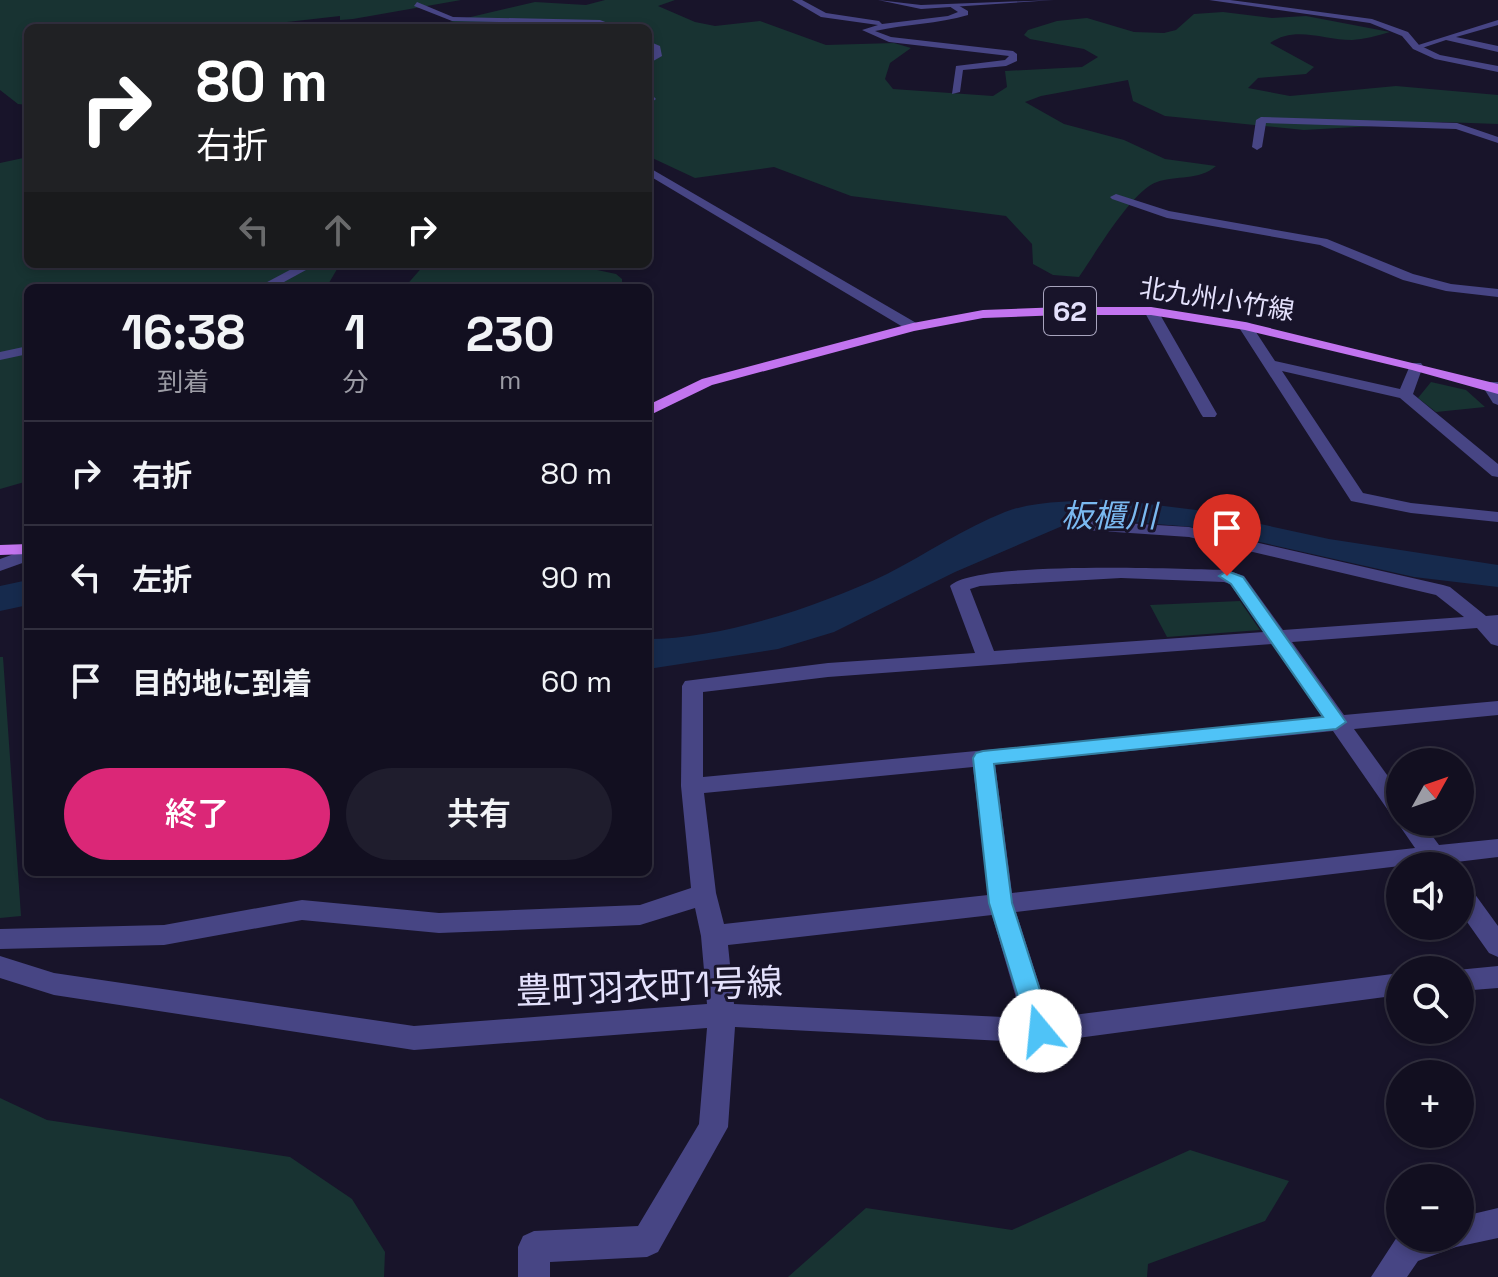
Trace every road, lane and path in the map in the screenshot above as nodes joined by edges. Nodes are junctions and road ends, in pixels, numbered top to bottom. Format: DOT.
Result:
graph roads {
  1 [pos="428,0"];
  2 [pos="796,0"];
  3 [pos="882,0"];
  4 [pos="980,0"];
  5 [pos="1000,0"];
  6 [pos="1050,0"];
  7 [pos="1213,0"];
  8 [pos="1011,2"];
  9 [pos="951,3"];
  10 [pos="916,20"];
  11 [pos="1498,22"];
  12 [pos="572,24"];
  13 [pos="1447,38"];
  14 [pos="652,46"];
  15 [pos="1416,47"];
  16 [pos="1498,49"];
  17 [pos="652,59"];
  18 [pos="1498,69"];
  19 [pos="955,92"];
  20 [pos="1498,140"];
  21 [pos="1257,147"];
  22 [pos="652,172"];
  23 [pos="1116,197"];
  24 [pos="303,268"];
  25 [pos="271,284"];
  26 [pos="1498,293"];
  27 [pos="1151,311"];
  28 [pos="1245,326"];
  29 [pos="913,327"];
  30 [pos="24,351"];
  31 [pos="0,356"];
  32 [pos="1270,364"];
  33 [pos="1416,366"];
  34 [pos="1496,391"];
  35 [pos="1405,395"];
  36 [pos="652,409"];
  37 [pos="1209,414"];
  38 [pos="1498,472"];
  39 [pos="1498,517"];
  40 [pos="1092,526"];
  41 [pos="24,549"];
  42 [pos="0,550"];
  43 [pos="24,556"];
  44 [pos="0,565"];
  45 [pos="1490,621"];
  46 [pos="1275,636"];
  47 [pos="1498,640"];
  48 [pos="987,658"];
  49 [pos="1498,708"];
  50 [pos="1336,722"];
  51 [pos="983,758"];
  52 [pos="692,786"];
  53 [pos="1386,791"];
  54 [pos="1498,848"];
  55 [pos="1474,853"];
  56 [pos="1386,865"];
  57 [pos="704,893"];
  58 [pos="1001,903"];
  59 [pos="1474,913"];
  60 [pos="714,936"];
  61 [pos="0,939"];
  62 [pos="1498,946"];
  63 [pos="0,967"];
  64 [pos="1498,977"];
  65 [pos="1474,979"];
  66 [pos="1386,986"];
  67 [pos="722,1015"];
  68 [pos="1040,1031"];
  69 [pos="1498,1223"];
  70 [pos="1474,1229"];
  71 [pos="1405,1252"];
  72 [pos="534,1277"];
  73 [pos="1387,1277"];
  1 -- 12 [label="street"];
  2 -- 10 [label="street"];
  3 -- 9 [label="street"];
  4 -- 9 [label="street"];
  5 -- 8 [label="street"];
  6 -- 8 [label="street"];
  7 -- 15 [label="street"];
  8 -- 9 [label="street"];
  9 -- 10 [label="street"];
  10 -- 19 [label="street"];
  11 -- 13 [label="street"];
  13 -- 15 [label="street"];
  13 -- 16 [label="street"];
  14 -- 17 [label="street"];
  15 -- 18 [label="street"];
  20 -- 21 [label="street"];
  22 -- 29 [label="street"];
  23 -- 26 [label="street"];
  24 -- 25 [label="street"];
  27 -- 28 [label="main road, 北九州小竹線 / 62"];
  27 -- 29 [label="main road, 北九州小竹線 / 62"];
  27 -- 37 [label="street"];
  28 -- 32 [label="street"];
  28 -- 33 [label="main road, 北九州小竹線 / 62"];
  29 -- 36 [label="main road, 北九州小竹線 / 62"];
  30 -- 31 [label="street"];
  32 -- 35 [label="street"];
  32 -- 39 [label="street"];
  33 -- 34 [label="main road, 北九州小竹線 / 62"];
  33 -- 35 [label="street"];
  35 -- 38 [label="street"];
  40 -- 45 [label="street"];
  41 -- 42 [label="main road"];
  43 -- 44 [label="street"];
  45 -- 46 [label="street"];
  45 -- 47 [label="street"];
  46 -- 48 [label="street"];
  46 -- 48 [label="street"];
  46 -- 50 [label="street"];
  48 -- 52 [label="street"];
  49 -- 50 [label="street"];
  50 -- 51 [label="street"];
  50 -- 53 [label="street"];
  51 -- 52 [label="street"];
  51 -- 58 [label="street"];
  52 -- 57 [label="street"];
  54 -- 55 [label="street"];
  56 -- 58 [label="street"];
  57 -- 60 [label="street"];
  57 -- 61 [label="street"];
  58 -- 60 [label="street"];
  58 -- 68 [label="street"];
  59 -- 62 [label="street"];
  60 -- 67 [label="street"];
  63 -- 67 [label="street, 豊町羽衣町1号線"];
  64 -- 65 [label="street"];
  66 -- 68 [label="street, 豊町羽衣町1号線"];
  67 -- 68 [label="street, 豊町羽衣町1号線"];
  67 -- 72 [label="street"];
  69 -- 70 [label="street"];
  71 -- 73 [label="street"];
}
